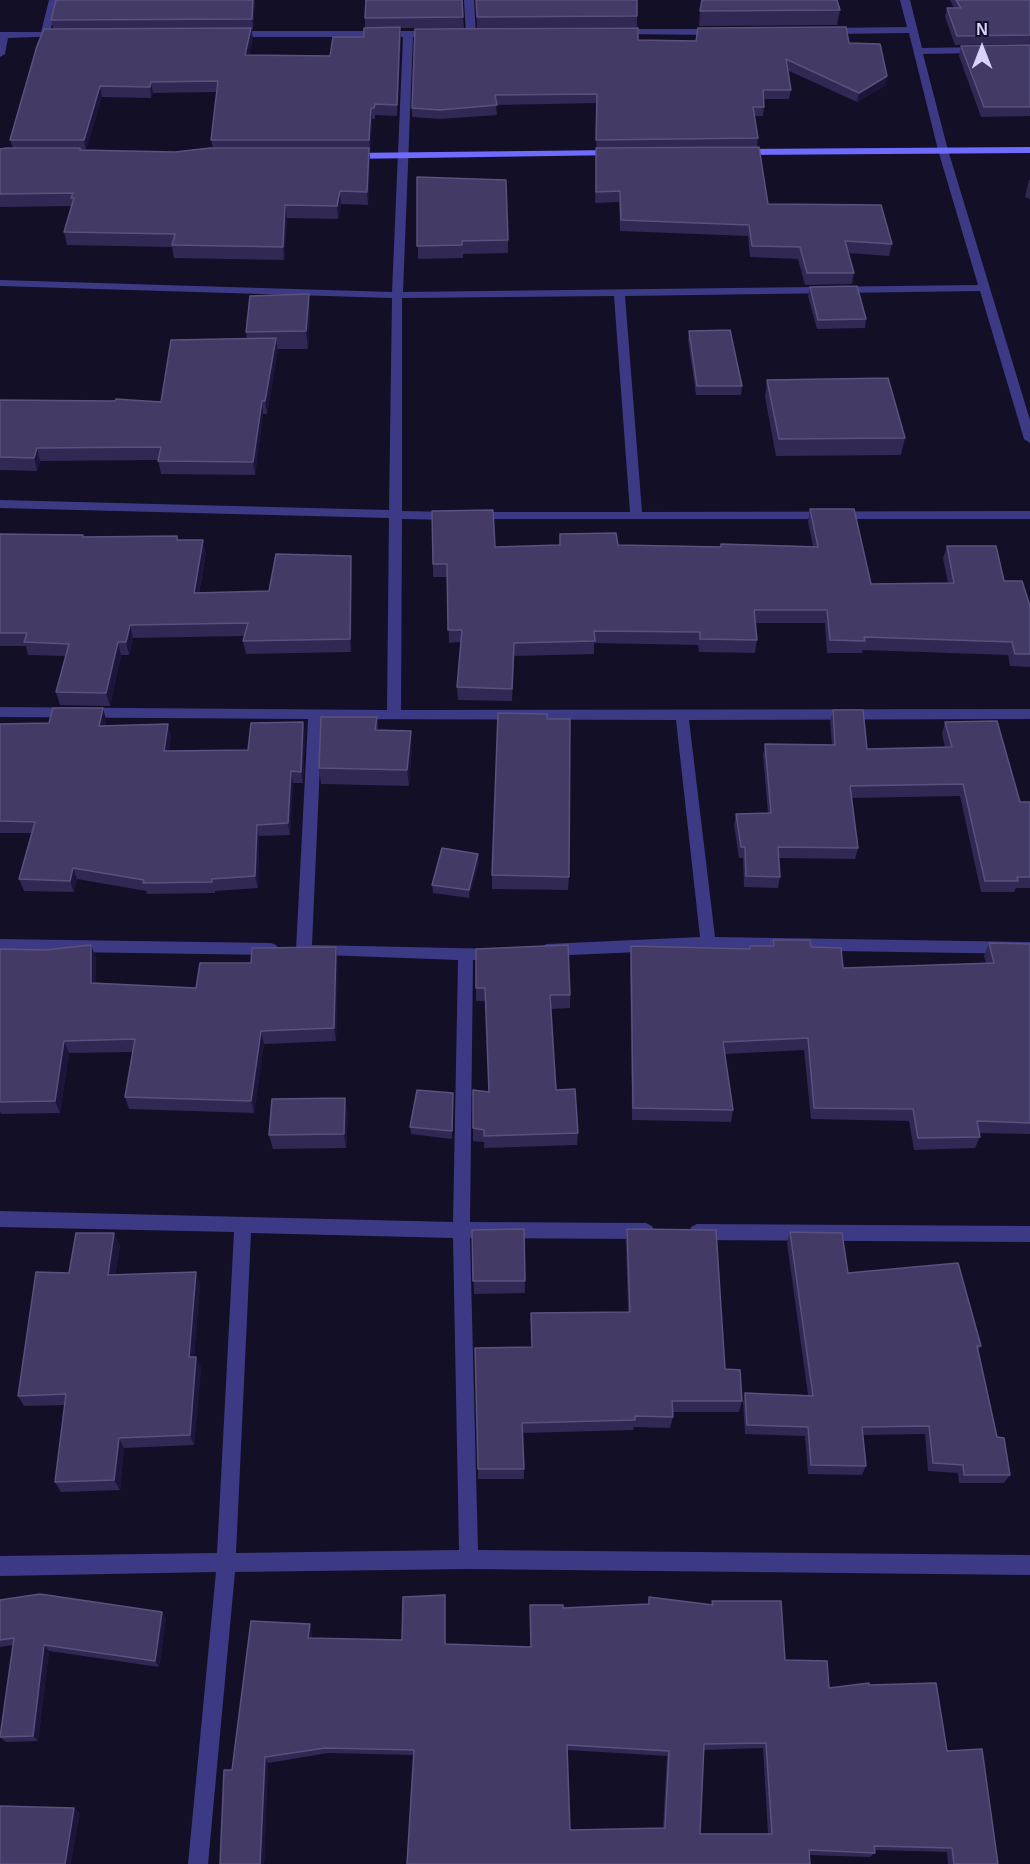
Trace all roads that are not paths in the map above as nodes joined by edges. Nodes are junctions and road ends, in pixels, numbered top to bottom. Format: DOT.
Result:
graph roads {
  1 [pos="54,0"];
  2 [pos="469,0"];
  3 [pos="905,0"];
  4 [pos="912,30"];
  5 [pos="733,31"];
  6 [pos="817,31"];
  7 [pos="602,33"];
  8 [pos="45,34"];
  9 [pos="69,34"];
  10 [pos="221,34"];
  11 [pos="460,34"];
  12 [pos="483,34"];
  13 [pos="408,35"];
  14 [pos="2,36"];
  15 [pos="986,50"];
  16 [pos="920,51"];
  17 [pos="0,54"];
  18 [pos="943,150"];
  19 [pos="1030,150"];
  20 [pos="727,152"];
  21 [pos="631,153"];
  22 [pos="333,156"];
  23 [pos="404,156"];
  24 [pos="0,283"];
  25 [pos="986,288"];
  26 [pos="619,291"];
  27 [pos="397,296"];
  28 [pos="1030,439"];
  29 [pos="0,504"];
  30 [pos="1030,515"];
  31 [pos="395,516"];
  32 [pos="636,516"];
  33 [pos="0,712"];
  34 [pos="1030,714"];
  35 [pos="315,715"];
  36 [pos="394,716"];
  37 [pos="682,716"];
  38 [pos="708,943"];
  39 [pos="0,945"];
  40 [pos="1030,948"];
  41 [pos="292,950"];
  42 [pos="535,951"];
  43 [pos="512,952"];
  44 [pos="466,954"];
  45 [pos="0,1219"];
  46 [pos="243,1226"];
  47 [pos="461,1230"];
  48 [pos="1030,1234"];
  49 [pos="469,1559"];
  50 [pos="226,1564"];
  51 [pos="1030,1565"];
  52 [pos="0,1566"];
  53 [pos="198,1864"];
  1 -- 8 [label="street"];
  2 -- 11 [label="street"];
  3 -- 4 [label="street"];
  4 -- 6 [label="street"];
  4 -- 16 [label="street"];
  5 -- 7 [label="street"];
  8 -- 9 [label="street"];
  8 -- 14 [label="street"];
  10 -- 13 [label="street"];
  11 -- 12 [label="street"];
  11 -- 13 [label="street"];
  13 -- 23 [label="street"];
  14 -- 17 [label="street"];
  15 -- 16 [label="street"];
  16 -- 18 [label="street"];
  18 -- 19 [label="main road"];
  18 -- 20 [label="main road"];
  18 -- 25 [label="street"];
  21 -- 23 [label="main road"];
  22 -- 23 [label="main road"];
  23 -- 27 [label="street"];
  24 -- 27 [label="street"];
  25 -- 26 [label="street"];
  25 -- 28 [label="street"];
  26 -- 27 [label="street"];
  26 -- 32 [label="street"];
  27 -- 31 [label="street"];
  29 -- 31 [label="street"];
  30 -- 32 [label="street"];
  31 -- 32 [label="street"];
  31 -- 36 [label="street"];
  33 -- 35 [label="street"];
  34 -- 37 [label="street"];
  35 -- 36 [label="street"];
  35 -- 41 [label="street"];
  36 -- 37 [label="street"];
  37 -- 38 [label="street"];
  38 -- 40 [label="street"];
  38 -- 42 [label="street"];
  39 -- 41 [label="street"];
  41 -- 44 [label="street"];
  43 -- 44 [label="street"];
  44 -- 47 [label="street"];
  45 -- 46 [label="street"];
  46 -- 47 [label="street"];
  46 -- 50 [label="street"];
  47 -- 48 [label="street"];
  47 -- 49 [label="street"];
  49 -- 50 [label="street"];
  49 -- 51 [label="street"];
  50 -- 52 [label="street"];
  50 -- 53 [label="street"];
}
